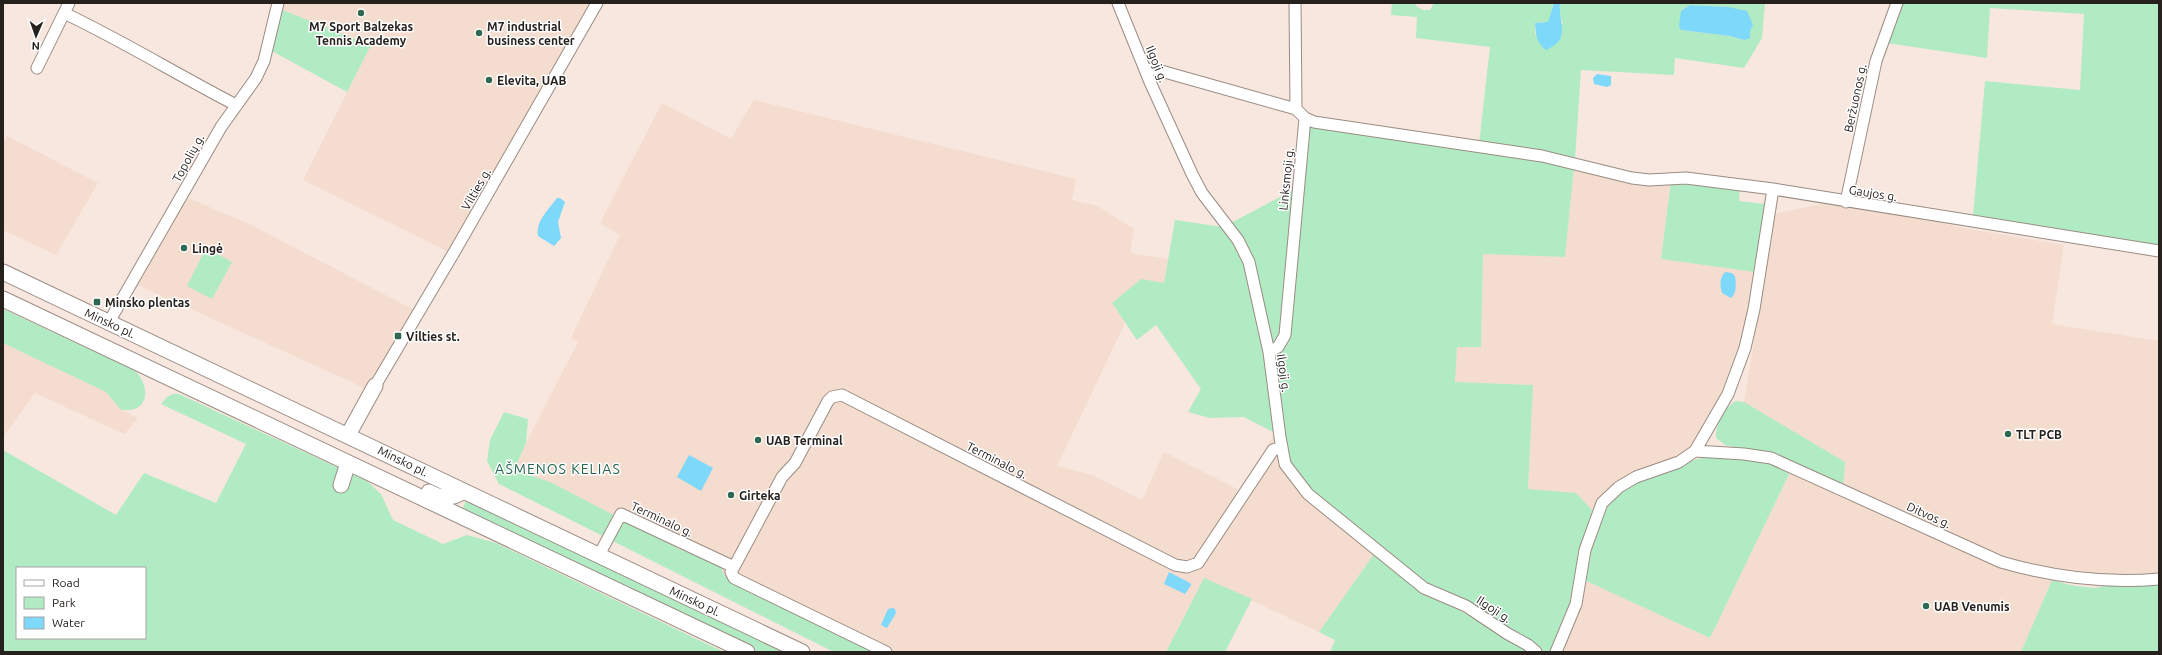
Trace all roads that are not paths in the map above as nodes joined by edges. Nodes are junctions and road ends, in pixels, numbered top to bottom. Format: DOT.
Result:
graph roads {
  1 [pos="278,3"];
  2 [pos="597,3"];
  3 [pos="1118,3"];
  4 [pos="1295,3"];
  5 [pos="1897,3"];
  6 [pos="67,8"];
  7 [pos="37,68"];
  8 [pos="1146,70"];
  9 [pos="236,105"];
  10 [pos="1296,109"];
  11 [pos="1304,118"];
  12 [pos="1773,189"];
  13 [pos="1846,202"];
  14 [pos="2159,251"];
  15 [pos="3,272"];
  16 [pos="3,279"];
  17 [pos="36,288"];
  18 [pos="3,299"];
  19 [pos="109,322"];
  20 [pos="1269,352"];
  21 [pos="375,386"];
  22 [pos="348,435"];
  23 [pos="1282,447"];
  24 [pos="1695,451"];
  25 [pos="348,463"];
  26 [pos="370,472"];
  27 [pos="342,485"];
  28 [pos="464,491"];
  29 [pos="599,555"];
  30 [pos="734,567"];
  31 [pos="2159,579"];
  32 [pos="747,652"];
  33 [pos="802,652"];
  34 [pos="886,652"];
  35 [pos="1536,652"];
  36 [pos="1556,652"];
  1 -- 9 [label="street, Topolių g."];
  2 -- 21 [label="street, Vilties g."];
  3 -- 8 [label="street, Ilgoji g."];
  4 -- 10 [label="street"];
  5 -- 13 [label="street, Beržuonos g."];
  6 -- 7 [label="street"];
  6 -- 9 [label="street"];
  8 -- 10 [label="street"];
  8 -- 20 [label="street, Ilgoji g."];
  9 -- 19 [label="street, Topolių g."];
  10 -- 11 [label="street"];
  11 -- 12 [label="street, Gaujos g."];
  11 -- 20 [label="street, Linksmoji g."];
  12 -- 13 [label="street, Gaujos g."];
  12 -- 24 [label="street"];
  13 -- 14 [label="street, Gaujos g."];
  15 -- 17 [label="highway, Minsko pl."];
  16 -- 17 [label="highway"];
  17 -- 19 [label="highway, Minsko pl."];
  18 -- 25 [label="highway, Minsko pl."];
  19 -- 22 [label="highway, Minsko pl."];
  20 -- 23 [label="street, Ilgoji g."];
  21 -- 22 [label="highway"];
  22 -- 28 [label="highway, Minsko pl."];
  23 -- 30 [label="street, Terminalo g."];
  23 -- 35 [label="street, Ilgoji g."];
  24 -- 31 [label="street, Ditvos g."];
  24 -- 36 [label="street"];
  25 -- 26 [label="highway, Minsko pl."];
  25 -- 27 [label="highway"];
  26 -- 28 [label="highway"];
  26 -- 32 [label="highway, Minsko pl."];
  28 -- 29 [label="highway, Minsko pl."];
  29 -- 30 [label="street, Terminalo g."];
  29 -- 33 [label="highway, Minsko pl."];
  30 -- 34 [label="street"];
}
